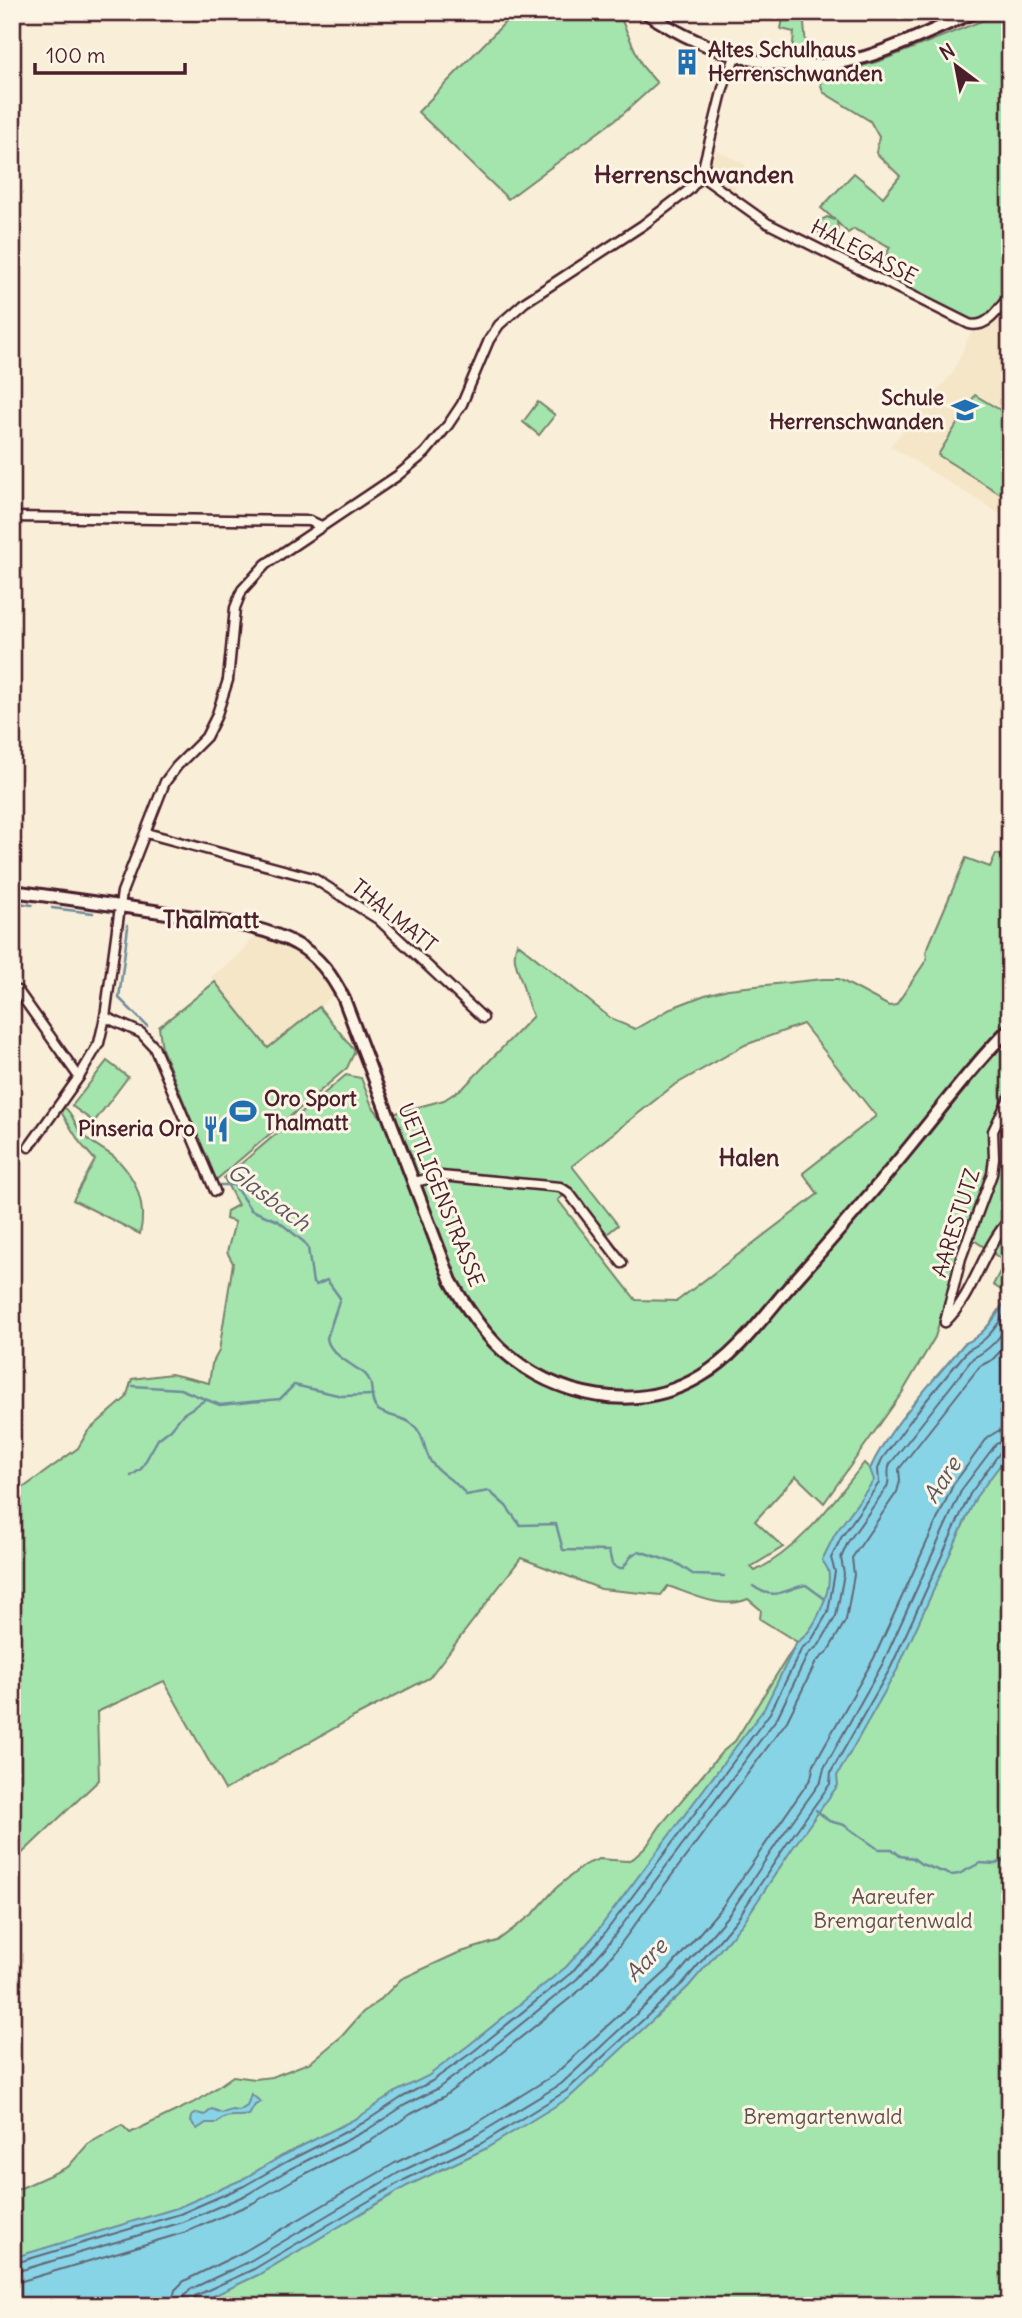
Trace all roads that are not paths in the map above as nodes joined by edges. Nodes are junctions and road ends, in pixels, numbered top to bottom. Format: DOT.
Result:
graph roads {
  1 [pos="645,12"];
  2 [pos="975,12"];
  3 [pos="735,57"];
  4 [pos="701,176"];
  5 [pos="1010,295"];
  6 [pos="12,517"];
  7 [pos="321,526"];
  8 [pos="146,832"];
  9 [pos="12,891"];
  10 [pos="121,906"];
  11 [pos="18,991"];
  12 [pos="105,1017"];
  13 [pos="483,1018"];
  14 [pos="1010,1028"];
  15 [pos="79,1077"];
  16 [pos="1010,1096"];
  17 [pos="29,1147"];
  18 [pos="414,1182"];
  19 [pos="215,1191"];
  20 [pos="1010,1219"];
  21 [pos="622,1263"];
  1 -- 3 [label="main road"];
  2 -- 3 [label="main road"];
  3 -- 4 [label="street"];
  4 -- 5 [label="street, HALEGASSE"];
  4 -- 7 [label="street"];
  6 -- 7 [label="street"];
  7 -- 8 [label="street"];
  8 -- 10 [label="street"];
  8 -- 13 [label="street, THALMATT"];
  9 -- 10 [label="main road, UETTLIGENSTRASSE"];
  10 -- 12 [label="street"];
  10 -- 18 [label="main road, UETTLIGENSTRASSE"];
  11 -- 15 [label="street"];
  12 -- 15 [label="street"];
  12 -- 19 [label="street"];
  14 -- 18 [label="main road, UETTLIGENSTRASSE"];
  15 -- 17 [label="street"];
  16 -- 20 [label="street, AARESTUTZ"];
  18 -- 21 [label="street"];
}
